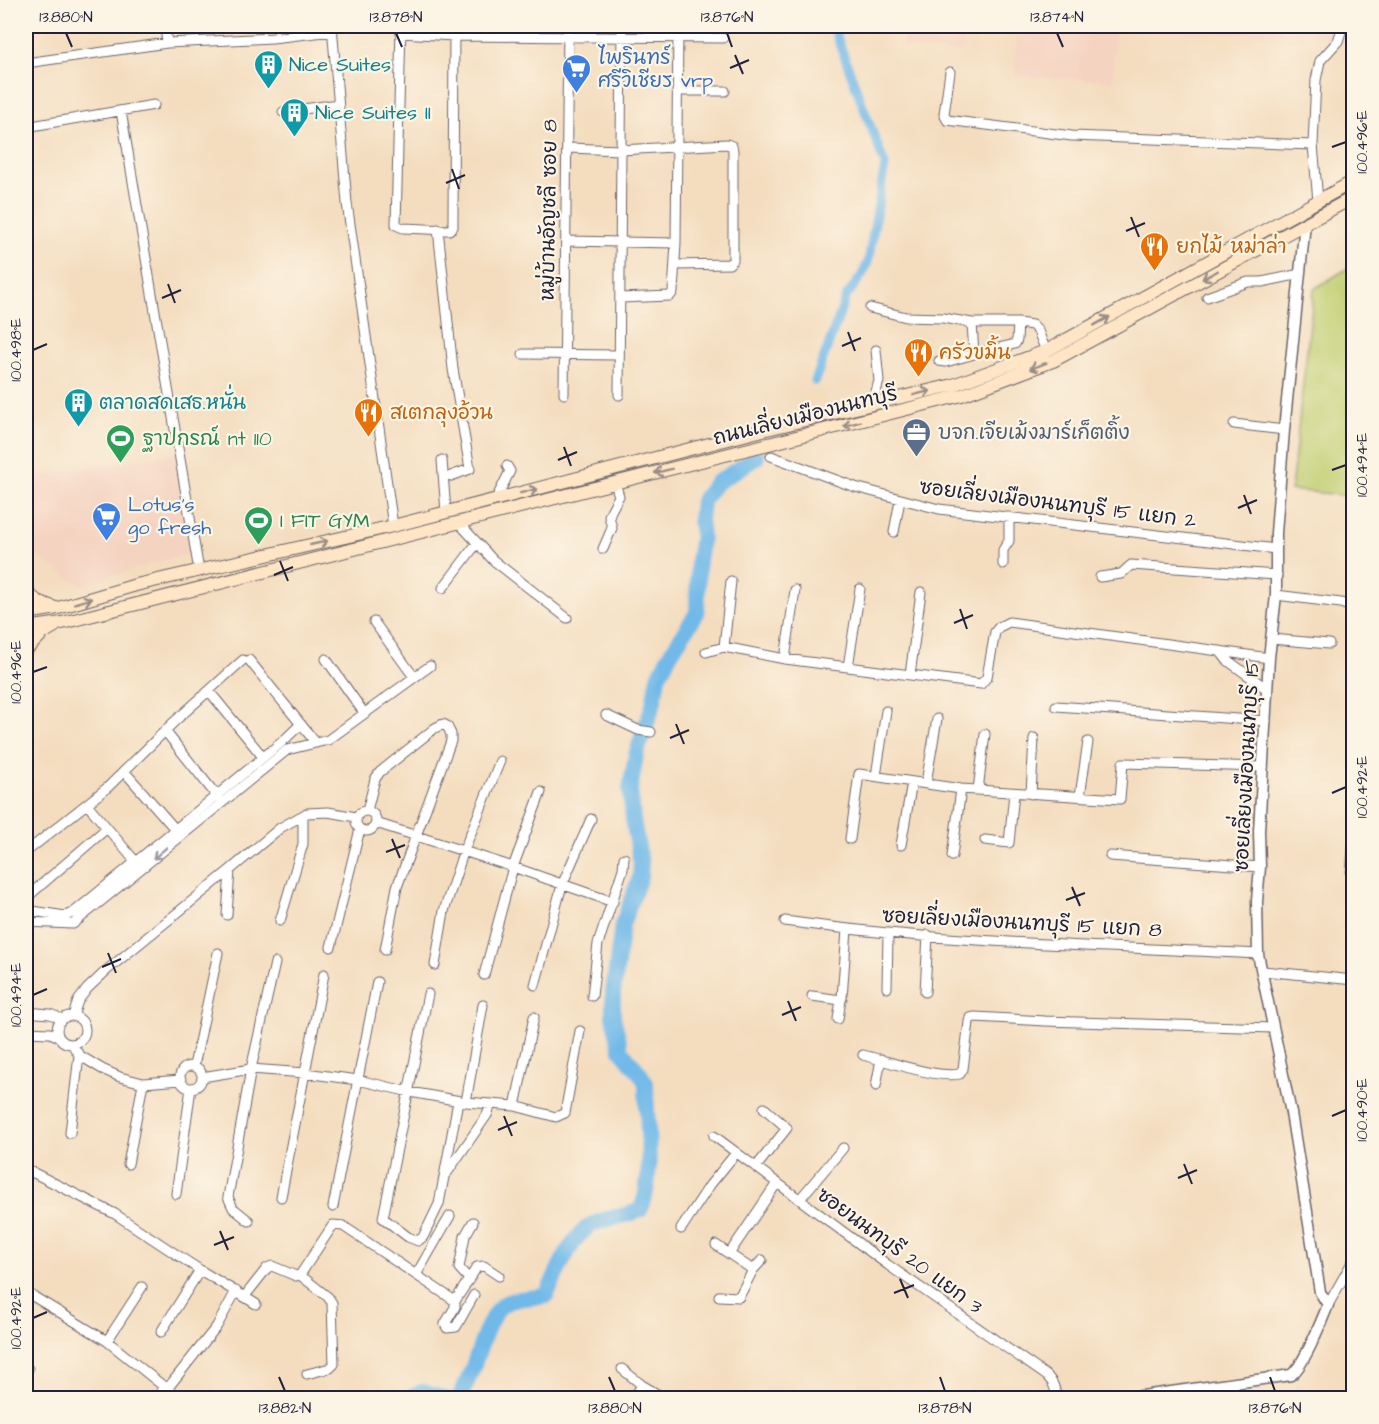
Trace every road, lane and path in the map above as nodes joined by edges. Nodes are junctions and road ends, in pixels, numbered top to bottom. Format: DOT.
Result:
graph roads {
  1 [pos="165,26"];
  2 [pos="454,26"];
  3 [pos="512,26"];
  4 [pos="568,26"];
  5 [pos="622,26"];
  6 [pos="678,26"];
  7 [pos="1343,26"];
  8 [pos="333,28"];
  9 [pos="401,29"];
  10 [pos="454,36"];
  11 [pos="568,36"];
  12 [pos="512,37"];
  13 [pos="622,37"];
  14 [pos="723,38"];
  15 [pos="678,39"];
  16 [pos="166,43"];
  17 [pos="26,63"];
  18 [pos="950,72"];
  19 [pos="677,91"];
  20 [pos="725,91"];
  21 [pos="338,104"];
  22 [pos="154,105"];
  23 [pos="121,111"];
  24 [pos="283,112"];
  25 [pos="26,127"];
  26 [pos="1313,145"];
  27 [pos="677,147"];
  28 [pos="567,148"];
  29 [pos="621,150"];
  30 [pos="1353,181"];
  31 [pos="1353,197"];
  32 [pos="1318,201"];
  33 [pos="1305,223"];
  34 [pos="438,229"];
  35 [pos="621,240"];
  36 [pos="566,241"];
  37 [pos="676,243"];
  38 [pos="675,265"];
  39 [pos="1300,274"];
  40 [pos="1207,297"];
  41 [pos="621,298"];
  42 [pos="870,308"];
  43 [pos="972,323"];
  44 [pos="1018,323"];
  45 [pos="876,350"];
  46 [pos="1046,351"];
  47 [pos="522,354"];
  48 [pos="974,354"];
  49 [pos="565,355"];
  50 [pos="620,355"];
  51 [pos="939,361"];
  52 [pos="564,394"];
  53 [pos="619,395"];
  54 [pos="872,405"];
  55 [pos="1234,424"];
  56 [pos="1284,430"];
  57 [pos="771,456"];
  58 [pos="442,460"];
  59 [pos="507,466"];
  60 [pos="621,468"];
  61 [pos="451,476"];
  62 [pos="615,483"];
  63 [pos="496,500"];
  64 [pos="900,500"];
  65 [pos="446,512"];
  66 [pos="1009,517"];
  67 [pos="459,523"];
  68 [pos="393,526"];
  69 [pos="894,532"];
  70 [pos="477,543"];
  71 [pos="603,549"];
  72 [pos="1276,549"];
  73 [pos="1003,564"];
  74 [pos="199,571"];
  75 [pos="1277,575"];
  76 [pos="1100,577"];
  77 [pos="731,581"];
  78 [pos="443,588"];
  79 [pos="860,589"];
  80 [pos="795,590"];
  81 [pos="26,592"];
  82 [pos="921,592"];
  83 [pos="1276,595"];
  84 [pos="58,608"];
  85 [pos="1353,608"];
  86 [pos="26,613"];
  87 [pos="567,618"];
  88 [pos="374,622"];
  89 [pos="62,623"];
  90 [pos="26,628"];
  91 [pos="1271,639"];
  92 [pos="1329,644"];
  93 [pos="724,647"];
  94 [pos="26,650"];
  95 [pos="1220,651"];
  96 [pos="706,652"];
  97 [pos="1269,658"];
  98 [pos="326,659"];
  99 [pos="785,659"];
  100 [pos="430,666"];
  101 [pos="848,667"];
  102 [pos="910,675"];
  103 [pos="414,677"];
  104 [pos="1267,689"];
  105 [pos="208,692"];
  106 [pos="1056,706"];
  107 [pos="886,711"];
  108 [pos="364,713"];
  109 [pos="606,715"];
  110 [pos="937,719"];
  111 [pos="1266,721"];
  112 [pos="301,724"];
  113 [pos="165,731"];
  114 [pos="646,731"];
  115 [pos="985,734"];
  116 [pos="1034,738"];
  117 [pos="1088,742"];
  118 [pos="316,743"];
  119 [pos="284,746"];
  120 [pos="262,757"];
  121 [pos="500,760"];
  122 [pos="1263,767"];
  123 [pos="124,771"];
  124 [pos="876,776"];
  125 [pos="912,782"];
  126 [pos="926,783"];
  127 [pos="961,789"];
  128 [pos="978,790"];
  129 [pos="542,792"];
  130 [pos="1014,793"];
  131 [pos="1031,794"];
  132 [pos="1080,796"];
  133 [pos="219,798"];
  134 [pos="87,804"];
  135 [pos="367,811"];
  136 [pos="303,816"];
  137 [pos="356,817"];
  138 [pos="591,819"];
  139 [pos="376,823"];
  140 [pos="107,828"];
  141 [pos="175,829"];
  142 [pos="360,829"];
  143 [pos="415,835"];
  144 [pos="1353,837"];
  145 [pos="850,839"];
  146 [pos="985,840"];
  147 [pos="901,845"];
  148 [pos="464,850"];
  149 [pos="26,852"];
  150 [pos="952,856"];
  151 [pos="1110,856"];
  152 [pos="624,858"];
  153 [pos="135,861"];
  154 [pos="1353,864"];
  155 [pos="513,867"];
  156 [pos="1260,867"];
  157 [pos="230,870"];
  158 [pos="1351,874"];
  159 [pos="119,880"];
  160 [pos="562,885"];
  161 [pos="26,898"];
  162 [pos="613,902"];
  163 [pos="26,910"];
  164 [pos="227,915"];
  165 [pos="71,920"];
  166 [pos="280,921"];
  167 [pos="784,921"];
  168 [pos="26,922"];
  169 [pos="847,930"];
  170 [pos="888,933"];
  171 [pos="928,935"];
  172 [pos="331,946"];
  173 [pos="384,950"];
  174 [pos="218,953"];
  175 [pos="1258,954"];
  176 [pos="275,963"];
  177 [pos="435,965"];
  178 [pos="1263,971"];
  179 [pos="324,974"];
  180 [pos="484,975"];
  181 [pos="1353,980"];
  182 [pos="377,982"];
  183 [pos="535,985"];
  184 [pos="887,988"];
  185 [pos="925,992"];
  186 [pos="428,994"];
  187 [pos="592,996"];
  188 [pos="812,996"];
  189 [pos="841,1000"];
  190 [pos="483,1005"];
  191 [pos="26,1012"];
  192 [pos="73,1016"];
  193 [pos="534,1017"];
  194 [pos="62,1019"];
  195 [pos="838,1019"];
  196 [pos="1273,1028"];
  197 [pos="580,1031"];
  198 [pos="26,1032"];
  199 [pos="59,1037"];
  200 [pos="72,1044"];
  201 [pos="79,1055"];
  202 [pos="863,1055"];
  203 [pos="880,1059"];
  204 [pos="195,1066"];
  205 [pos="251,1069"];
  206 [pos="305,1073"];
  207 [pos="202,1077"];
  208 [pos="181,1080"];
  209 [pos="358,1080"];
  210 [pos="143,1083"];
  211 [pos="876,1086"];
  212 [pos="191,1088"];
  213 [pos="410,1092"];
  214 [pos="462,1101"];
  215 [pos="491,1104"];
  216 [pos="515,1106"];
  217 [pos="764,1108"];
  218 [pos="69,1133"];
  219 [pos="714,1136"];
  220 [pos="843,1148"];
  221 [pos="736,1153"];
  222 [pos="128,1164"];
  223 [pos="756,1167"];
  224 [pos="26,1169"];
  225 [pos="445,1176"];
  226 [pos="777,1183"];
  227 [pos="176,1194"];
  228 [pos="281,1197"];
  229 [pos="800,1199"];
  230 [pos="333,1207"];
  231 [pos="450,1216"];
  232 [pos="249,1221"];
  233 [pos="472,1222"];
  234 [pos="681,1229"];
  235 [pos="716,1245"];
  236 [pos="729,1254"];
  237 [pos="1353,1259"];
  238 [pos="762,1260"];
  239 [pos="200,1270"];
  240 [pos="753,1270"];
  241 [pos="300,1275"];
  242 [pos="416,1275"];
  243 [pos="499,1276"];
  244 [pos="469,1279"];
  245 [pos="142,1287"];
  246 [pos="26,1292"];
  247 [pos="241,1294"];
  248 [pos="474,1295"];
  249 [pos="719,1296"];
  250 [pos="455,1301"];
  251 [pos="256,1304"];
  252 [pos="1328,1305"];
  253 [pos="161,1332"];
  254 [pos="107,1341"];
  255 [pos="622,1369"];
  256 [pos="307,1374"];
  257 [pos="642,1385"];
  258 [pos="166,1387"];
  259 [pos="157,1398"];
  260 [pos="178,1398"];
  261 [pos="634,1398"];
  262 [pos="664,1398"];
  263 [pos="1056,1398"];
  264 [pos="1134,1398"];
  1 -- 16 [label="street"];
  2 -- 10 [label="street"];
  3 -- 12 [label="street"];
  4 -- 11 [label="street, หมู่บ้านอัญชลี ซอย 8"];
  5 -- 13 [label="street"];
  6 -- 15 [label="street"];
  7 -- 26 [label="street"];
  8 -- 16 [label="street"];
  8 -- 21 [label="street"];
  9 -- 10 [label="street"];
  9 -- 34 [label="street"];
  10 -- 12 [label="street"];
  10 -- 34 [label="street"];
  11 -- 12 [label="street"];
  11 -- 13 [label="street"];
  11 -- 28 [label="street, หมู่บ้านอัญชลี ซอย 8"];
  13 -- 15 [label="street"];
  13 -- 29 [label="street"];
  14 -- 15 [label="street"];
  15 -- 19 [label="street"];
  16 -- 17 [label="street"];
  18 -- 26 [label="street"];
  19 -- 20 [label="street"];
  19 -- 27 [label="street"];
  21 -- 24 [label="street"];
  21 -- 68 [label="street"];
  22 -- 23 [label="street"];
  23 -- 25 [label="street"];
  23 -- 74 [label="street"];
  26 -- 32 [label="street"];
  27 -- 29 [label="street"];
  27 -- 37 [label="street"];
  27 -- 38 [label="street"];
  28 -- 29 [label="street"];
  28 -- 36 [label="street, หมู่บ้านอัญชลี ซอย 8"];
  29 -- 35 [label="street"];
  30 -- 32 [label="main road, ถนนเลี่ยงเมืองนนทบุรี"];
  31 -- 33 [label="main road, ถนนเลี่ยงเมืองนนทบุรี"];
  46 -- 32 [label="main road, ถนนเลี่ยงเมืองนนทบุรี, one-way"];
  33 -- 39 [label="street, ซอยเลี่ยงเมืองนนทบุรี 15"];
  33 -- 62 [label="main road, ถนนเลี่ยงเมืองนนทบุรี, one-way"];
  34 -- 61 [label="street"];
  35 -- 36 [label="street"];
  35 -- 37 [label="street"];
  35 -- 41 [label="street"];
  36 -- 49 [label="street, หมู่บ้านอัญชลี ซอย 8"];
  37 -- 38 [label="street"];
  38 -- 41 [label="street"];
  39 -- 40 [label="street"];
  39 -- 56 [label="street, ซอยเลี่ยงเมืองนนทบุรี 15"];
  41 -- 50 [label="street"];
  42 -- 43 [label="street"];
  43 -- 44 [label="street"];
  43 -- 48 [label="street"];
  44 -- 46 [label="street"];
  44 -- 48 [label="street"];
  45 -- 54 [label="street"];
  54 -- 46 [label="main road, ถนนเลี่ยงเมืองนนทบุรี, one-way"];
  47 -- 49 [label="street"];
  48 -- 51 [label="street"];
  49 -- 50 [label="street"];
  49 -- 52 [label="street, หมู่บ้านอัญชลี ซอย 8"];
  50 -- 53 [label="street"];
  54 -- 60 [label="main road, ถนนเลี่ยงเมืองนนทบุรี"];
  55 -- 56 [label="street"];
  56 -- 72 [label="street, ซอยเลี่ยงเมืองนนทบุรี 15"];
  57 -- 64 [label="street, ซอยเลี่ยงเมืองนนทบุรี 15 แยก 2"];
  58 -- 65 [label="street"];
  59 -- 63 [label="street"];
  60 -- 62 [label="main road"];
  63 -- 60 [label="main road, ถนนเลี่ยงเมืองนนทบุรี, one-way"];
  62 -- 67 [label="main road, ถนนเลี่ยงเมืองนนทบุรี"];
  62 -- 71 [label="street"];
  63 -- 65 [label="main road, ถนนเลี่ยงเมืองนนทบุรี"];
  64 -- 66 [label="street, ซอยเลี่ยงเมืองนนทบุรี 15 แยก 2"];
  64 -- 69 [label="street"];
  65 -- 68 [label="main road, ถนนเลี่ยงเมืองนนทบุรี"];
  66 -- 72 [label="street, ซอยเลี่ยงเมืองนนทบุรี 15 แยก 2"];
  66 -- 73 [label="street"];
  67 -- 70 [label="street"];
  67 -- 89 [label="main road, ถนนเลี่ยงเมืองนนทบุรี"];
  74 -- 68 [label="main road, ถนนเลี่ยงเมืองนนทบุรี, one-way"];
  70 -- 78 [label="street"];
  70 -- 87 [label="street"];
  72 -- 75 [label="street, ซอยเลี่ยงเมืองนนทบุรี 15"];
  84 -- 74 [label="main road, ถนนเลี่ยงเมืองนนทบุรี, one-way"];
  75 -- 76 [label="street"];
  75 -- 83 [label="street, ซอยเลี่ยงเมืองนนทบุรี 15"];
  77 -- 93 [label="street"];
  79 -- 101 [label="street"];
  80 -- 99 [label="street"];
  81 -- 84 [label="main road"];
  82 -- 102 [label="street"];
  83 -- 85 [label="street"];
  83 -- 91 [label="street, ซอยเลี่ยงเมืองนนทบุรี 15"];
  84 -- 86 [label="main road, ถนนเลี่ยงเมืองนนทบุรี"];
  88 -- 103 [label="street"];
  89 -- 90 [label="main road, ถนนเลี่ยงเมืองนนทบุรี"];
  89 -- 94 [label="main road"];
  91 -- 92 [label="street"];
  91 -- 97 [label="street, ซอยเลี่ยงเมืองนนทบุรี 15"];
  93 -- 96 [label="street"];
  93 -- 99 [label="street"];
  95 -- 97 [label="street"];
  95 -- 102 [label="street"];
  95 -- 104 [label="street"];
  97 -- 104 [label="street, ซอยเลี่ยงเมืองนนทบุรี 15"];
  98 -- 108 [label="street"];
  99 -- 101 [label="street"];
  100 -- 103 [label="street"];
  101 -- 102 [label="street"];
  103 -- 108 [label="street"];
  104 -- 111 [label="street, ซอยเลี่ยงเมืองนนทบุรี 15"];
  105 -- 112 [label="street"];
  105 -- 113 [label="street"];
  105 -- 120 [label="street"];
  106 -- 111 [label="street"];
  107 -- 124 [label="street"];
  108 -- 118 [label="street"];
  109 -- 114 [label="street"];
  110 -- 126 [label="street"];
  111 -- 122 [label="street, ซอยเลี่ยงเมืองนนทบุรี 15"];
  112 -- 118 [label="street"];
  112 -- 119 [label="street"];
  113 -- 123 [label="street"];
  113 -- 133 [label="street"];
  115 -- 128 [label="street"];
  116 -- 131 [label="street"];
  117 -- 132 [label="street"];
  118 -- 119 [label="street"];
  119 -- 120 [label="street"];
  119 -- 133 [label="street"];
  120 -- 133 [label="street"];
  121 -- 148 [label="street"];
  122 -- 132 [label="street"];
  122 -- 156 [label="street, ซอยเลี่ยงเมืองนนทบุรี 15"];
  123 -- 134 [label="street"];
  123 -- 141 [label="street"];
  124 -- 125 [label="street"];
  124 -- 145 [label="street"];
  125 -- 126 [label="street"];
  125 -- 147 [label="street"];
  126 -- 127 [label="street"];
  127 -- 128 [label="street"];
  127 -- 150 [label="street"];
  128 -- 130 [label="street"];
  129 -- 155 [label="street"];
  130 -- 131 [label="street"];
  130 -- 146 [label="street"];
  131 -- 132 [label="street"];
  133 -- 141 [label="street"];
  133 -- 159 [label="street, one-way"];
  134 -- 140 [label="street"];
  134 -- 149 [label="street"];
  135 -- 137 [label="street"];
  135 -- 139 [label="street"];
  135 -- 143 [label="street"];
  136 -- 137 [label="street"];
  136 -- 157 [label="street"];
  136 -- 166 [label="street"];
  137 -- 142 [label="street"];
  138 -- 160 [label="street"];
  139 -- 142 [label="street"];
  139 -- 143 [label="street"];
  140 -- 153 [label="street"];
  140 -- 161 [label="street"];
  141 -- 153 [label="street"];
  142 -- 172 [label="street"];
  143 -- 148 [label="street"];
  143 -- 173 [label="street"];
  144 -- 154 [label="street"];
  148 -- 155 [label="street"];
  148 -- 177 [label="street"];
  151 -- 156 [label="street"];
  152 -- 162 [label="street"];
  153 -- 159 [label="street"];
  154 -- 158 [label="street"];
  155 -- 160 [label="street"];
  155 -- 180 [label="street"];
  156 -- 175 [label="street, ซอยเลี่ยงเมืองนนทบุรี 15"];
  157 -- 164 [label="street"];
  157 -- 192 [label="street"];
  159 -- 165 [label="street"];
  160 -- 162 [label="street"];
  160 -- 183 [label="street"];
  162 -- 187 [label="street"];
  163 -- 165 [label="street"];
  165 -- 168 [label="street"];
  167 -- 169 [label="street, ซอยเลี่ยงเมืองนนทบุรี 15 แยก 8"];
  169 -- 170 [label="street, ซอยเลี่ยงเมืองนนทบุรี 15 แยก 8"];
  169 -- 189 [label="street"];
  170 -- 171 [label="street, ซอยเลี่ยงเมืองนนทบุรี 15 แยก 8"];
  170 -- 184 [label="street"];
  171 -- 175 [label="street, ซอยเลี่ยงเมืองนนทบุรี 15 แยก 8"];
  171 -- 185 [label="street"];
  174 -- 204 [label="street"];
  175 -- 178 [label="street, ซอยเลี่ยงเมืองนนทบุรี 15"];
  176 -- 205 [label="street"];
  178 -- 181 [label="street"];
  178 -- 196 [label="street, ซอยเลี่ยงเมืองนนทบุรี 15"];
  179 -- 206 [label="street"];
  182 -- 209 [label="street"];
  186 -- 213 [label="street"];
  188 -- 189 [label="street"];
  189 -- 195 [label="street"];
  190 -- 214 [label="street"];
  191 -- 194 [label="street"];
  192 -- 194 [label="street"];
  192 -- 200 [label="street"];
  193 -- 216 [label="street"];
  194 -- 199 [label="street"];
  196 -- 203 [label="street"];
  196 -- 252 [label="street, ซอยเลี่ยงเมืองนนทบุรี 15"];
  197 -- 216 [label="street"];
  198 -- 199 [label="street"];
  199 -- 200 [label="street"];
  200 -- 201 [label="street"];
  201 -- 210 [label="street"];
  201 -- 218 [label="street"];
  202 -- 203 [label="street"];
  203 -- 211 [label="street"];
  204 -- 207 [label="street"];
  204 -- 208 [label="street"];
  205 -- 206 [label="street"];
  205 -- 207 [label="street"];
  205 -- 232 [label="street"];
  206 -- 209 [label="street"];
  206 -- 228 [label="street"];
  207 -- 212 [label="street"];
  208 -- 210 [label="street"];
  208 -- 212 [label="street"];
  209 -- 213 [label="street"];
  209 -- 230 [label="street"];
  210 -- 222 [label="street"];
  212 -- 227 [label="street"];
  213 -- 214 [label="street"];
  213 -- 225 [label="street"];
  214 -- 215 [label="street"];
  214 -- 225 [label="street"];
  215 -- 216 [label="street"];
  215 -- 225 [label="street"];
  217 -- 223 [label="street"];
  219 -- 221 [label="street, ซอยนนทบุรี 20 แยก 3"];
  220 -- 229 [label="street"];
  221 -- 223 [label="street, ซอยนนทบุรี 20 แยก 3"];
  221 -- 234 [label="street"];
  223 -- 226 [label="street, ซอยนนทบุรี 20 แยก 3"];
  224 -- 239 [label="street"];
  226 -- 229 [label="street, ซอยนนทบุรี 20 แยก 3"];
  226 -- 236 [label="street"];
  229 -- 263 [label="street, ซอยนนทบุรี 20 แยก 3"];
  231 -- 242 [label="street"];
  233 -- 244 [label="street"];
  235 -- 236 [label="street"];
  236 -- 240 [label="street"];
  237 -- 252 [label="street"];
  238 -- 240 [label="street"];
  239 -- 247 [label="street"];
  239 -- 253 [label="street"];
  240 -- 249 [label="street"];
  241 -- 242 [label="street"];
  241 -- 247 [label="street"];
  241 -- 256 [label="street"];
  242 -- 250 [label="street"];
  243 -- 244 [label="street"];
  244 -- 250 [label="street"];
  245 -- 254 [label="street"];
  246 -- 254 [label="street"];
  247 -- 251 [label="street"];
  247 -- 258 [label="street"];
  248 -- 250 [label="street"];
  252 -- 264 [label="street"];
  254 -- 258 [label="street"];
  255 -- 257 [label="street"];
  257 -- 261 [label="street"];
  257 -- 262 [label="street"];
  258 -- 259 [label="street"];
  258 -- 260 [label="street"];
}
